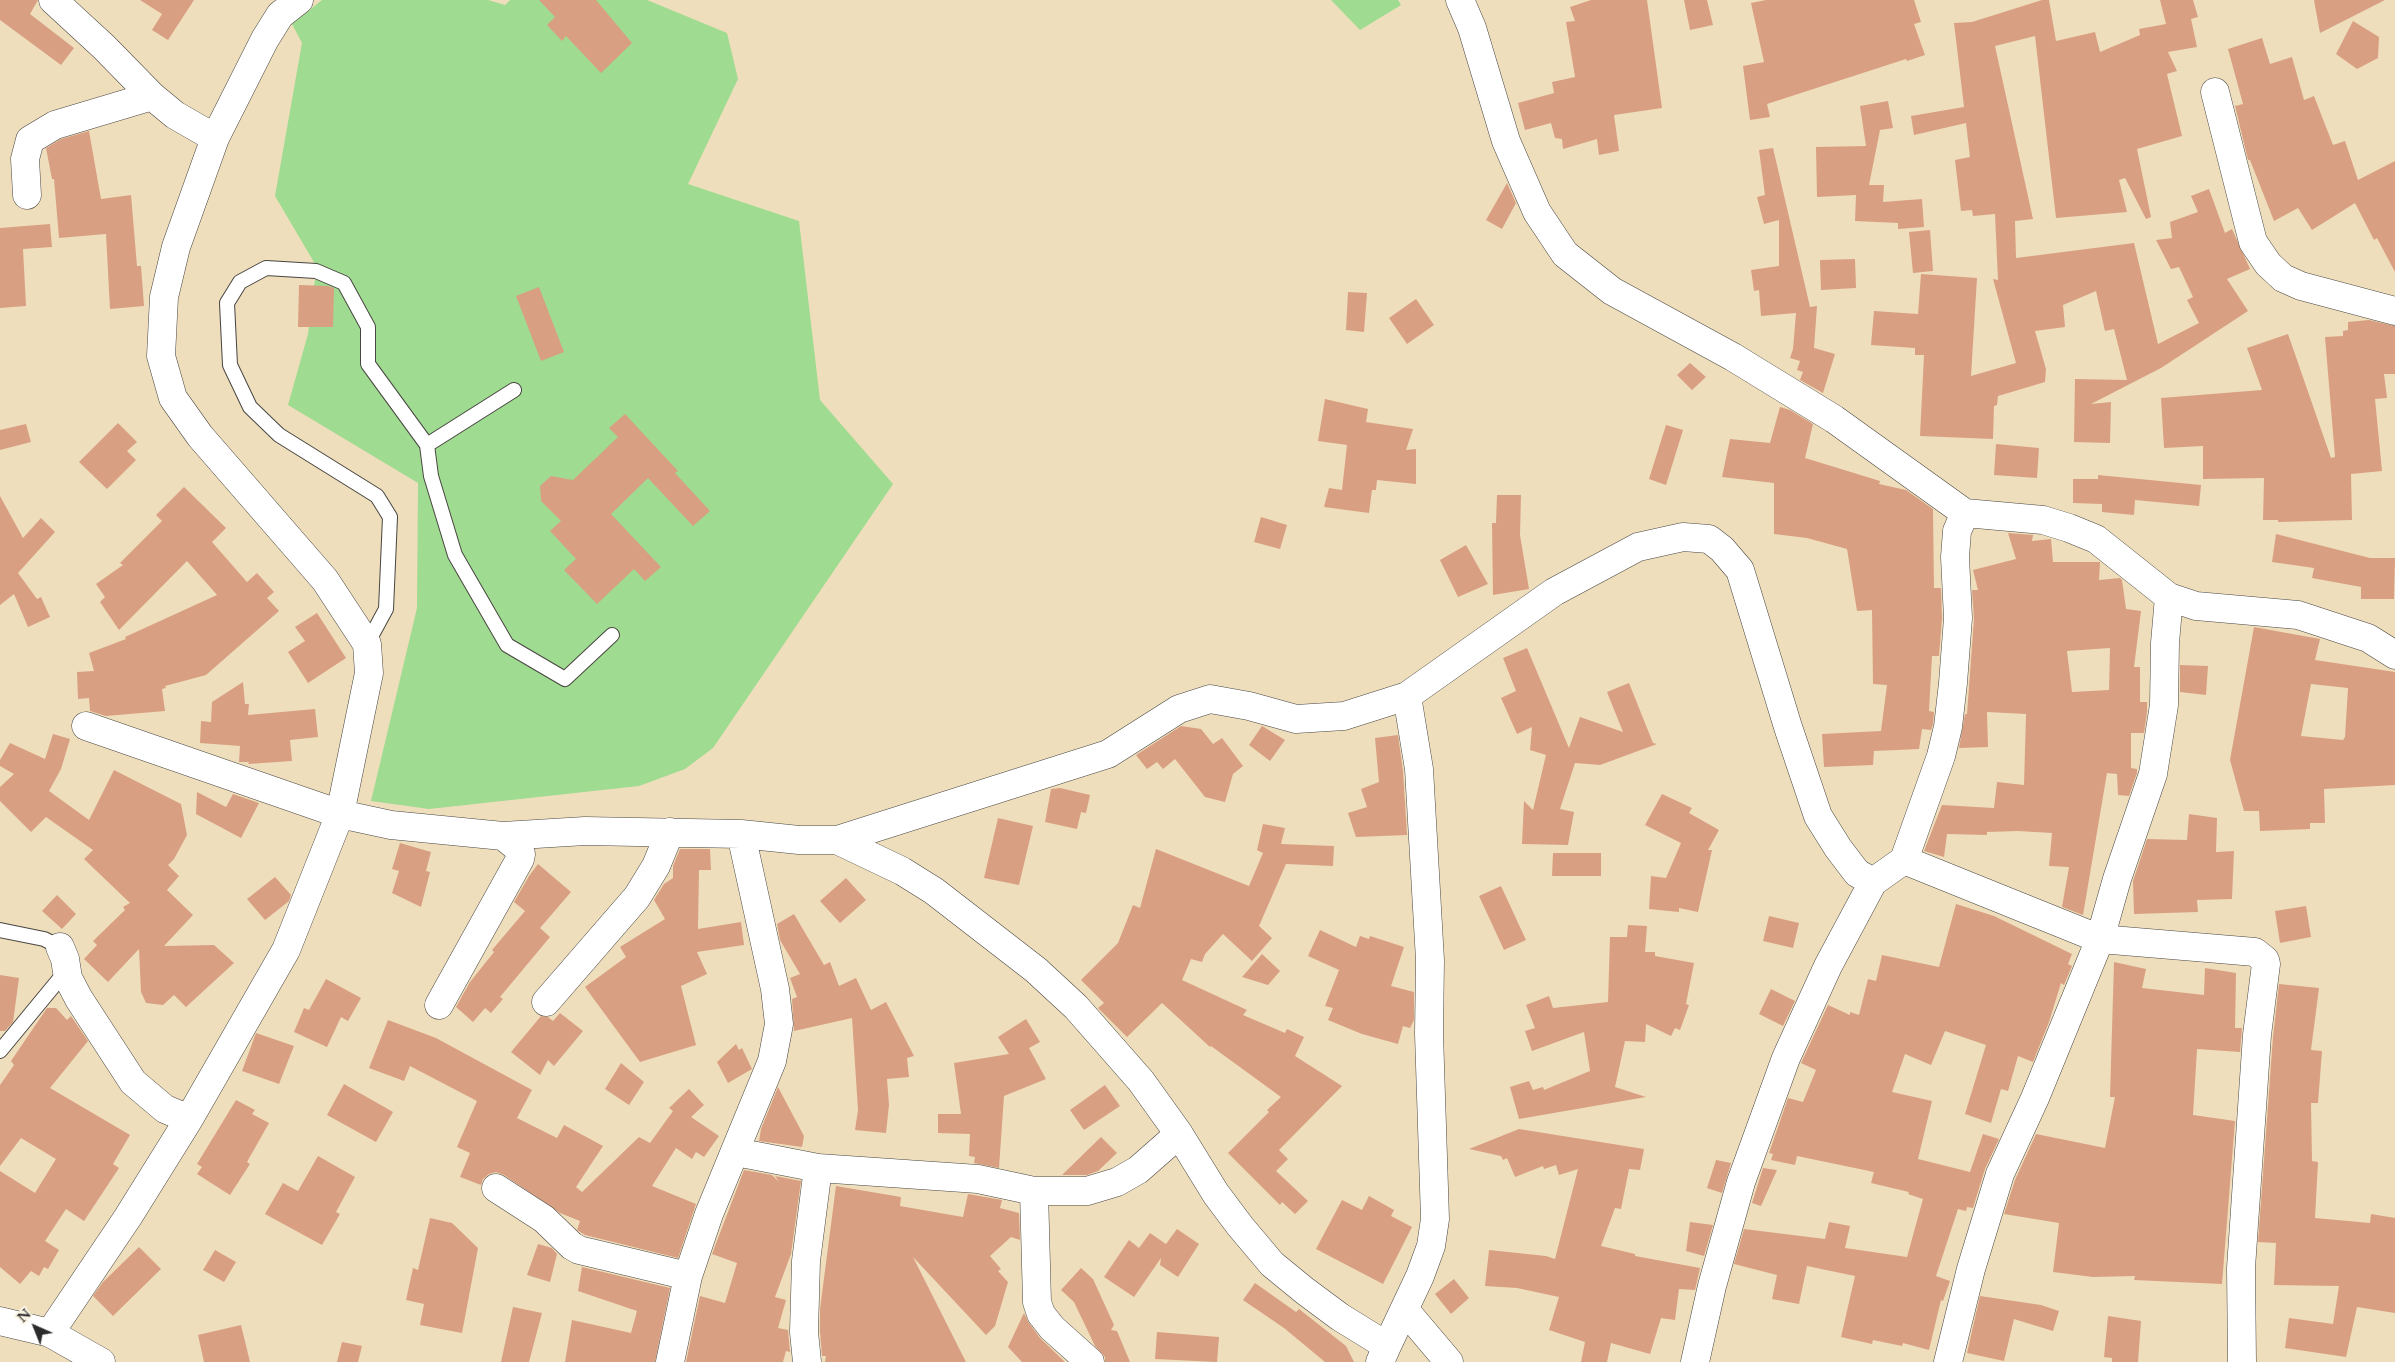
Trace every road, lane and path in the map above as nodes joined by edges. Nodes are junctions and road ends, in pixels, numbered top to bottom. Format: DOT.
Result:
graph roads {
  1 [pos="54,0"];
  2 [pos="1460,0"];
  3 [pos="284,5"];
  4 [pos="2215,92"];
  5 [pos="152,96"];
  6 [pos="215,138"];
  7 [pos="27,195"];
  8 [pos="2395,311"];
  9 [pos="514,390"];
  10 [pos="427,445"];
  11 [pos="1965,512"];
  12 [pos="2169,597"];
  13 [pos="612,635"];
  14 [pos="367,644"];
  15 [pos="2395,655"];
  16 [pos="1407,696"];
  17 [pos="86,726"];
  18 [pos="340,814"];
  19 [pos="670,832"];
  20 [pos="741,834"];
  21 [pos="503,836"];
  22 [pos="838,840"];
  23 [pos="1904,860"];
  24 [pos="1873,882"];
  25 [pos="0,930"];
  26 [pos="2100,939"];
  27 [pos="63,959"];
  28 [pos="546,1002"];
  29 [pos="439,1005"];
  30 [pos="0,1051"];
  31 [pos="189,1119"];
  32 [pos="1179,1134"];
  33 [pos="736,1152"];
  34 [pos="818,1168"];
  35 [pos="496,1188"];
  36 [pos="1034,1191"];
  37 [pos="688,1276"];
  38 [pos="1405,1310"];
  39 [pos="0,1320"];
  40 [pos="50,1333"];
  41 [pos="1384,1354"];
  42 [pos="101,1362"];
  43 [pos="670,1362"];
  44 [pos="807,1362"];
  45 [pos="1090,1362"];
  46 [pos="1449,1362"];
  47 [pos="1695,1362"];
  48 [pos="1948,1362"];
  49 [pos="2242,1362"];
  1 -- 5 [label="street"];
  2 -- 11 [label="street"];
  3 -- 6 [label="street"];
  4 -- 8 [label="street"];
  5 -- 6 [label="street"];
  5 -- 7 [label="street"];
  6 -- 14 [label="street"];
  9 -- 10 [label="lane"];
  10 -- 13 [label="lane"];
  10 -- 14 [label="lane"];
  11 -- 12 [label="street"];
  11 -- 23 [label="street"];
  12 -- 15 [label="street"];
  12 -- 26 [label="street"];
  14 -- 18 [label="street"];
  16 -- 22 [label="street"];
  16 -- 24 [label="street"];
  16 -- 38 [label="street"];
  17 -- 18 [label="street"];
  18 -- 21 [label="street"];
  18 -- 31 [label="street"];
  19 -- 20 [label="street"];
  19 -- 21 [label="street"];
  19 -- 28 [label="street"];
  20 -- 22 [label="street"];
  20 -- 33 [label="street"];
  21 -- 29 [label="street"];
  22 -- 32 [label="street"];
  23 -- 24 [label="street"];
  23 -- 26 [label="street"];
  24 -- 47 [label="street"];
  25 -- 27 [label="lane"];
  26 -- 48 [label="street"];
  26 -- 49 [label="street"];
  27 -- 30 [label="lane"];
  27 -- 31 [label="street"];
  31 -- 40 [label="street"];
  32 -- 36 [label="street"];
  32 -- 41 [label="street"];
  33 -- 34 [label="street"];
  33 -- 37 [label="street"];
  34 -- 36 [label="street"];
  34 -- 44 [label="street"];
  35 -- 37 [label="street"];
  36 -- 45 [label="street"];
  37 -- 43 [label="street"];
  38 -- 41 [label="street"];
  38 -- 46 [label="street"];
  39 -- 40 [label="street"];
  40 -- 42 [label="street"];
}
